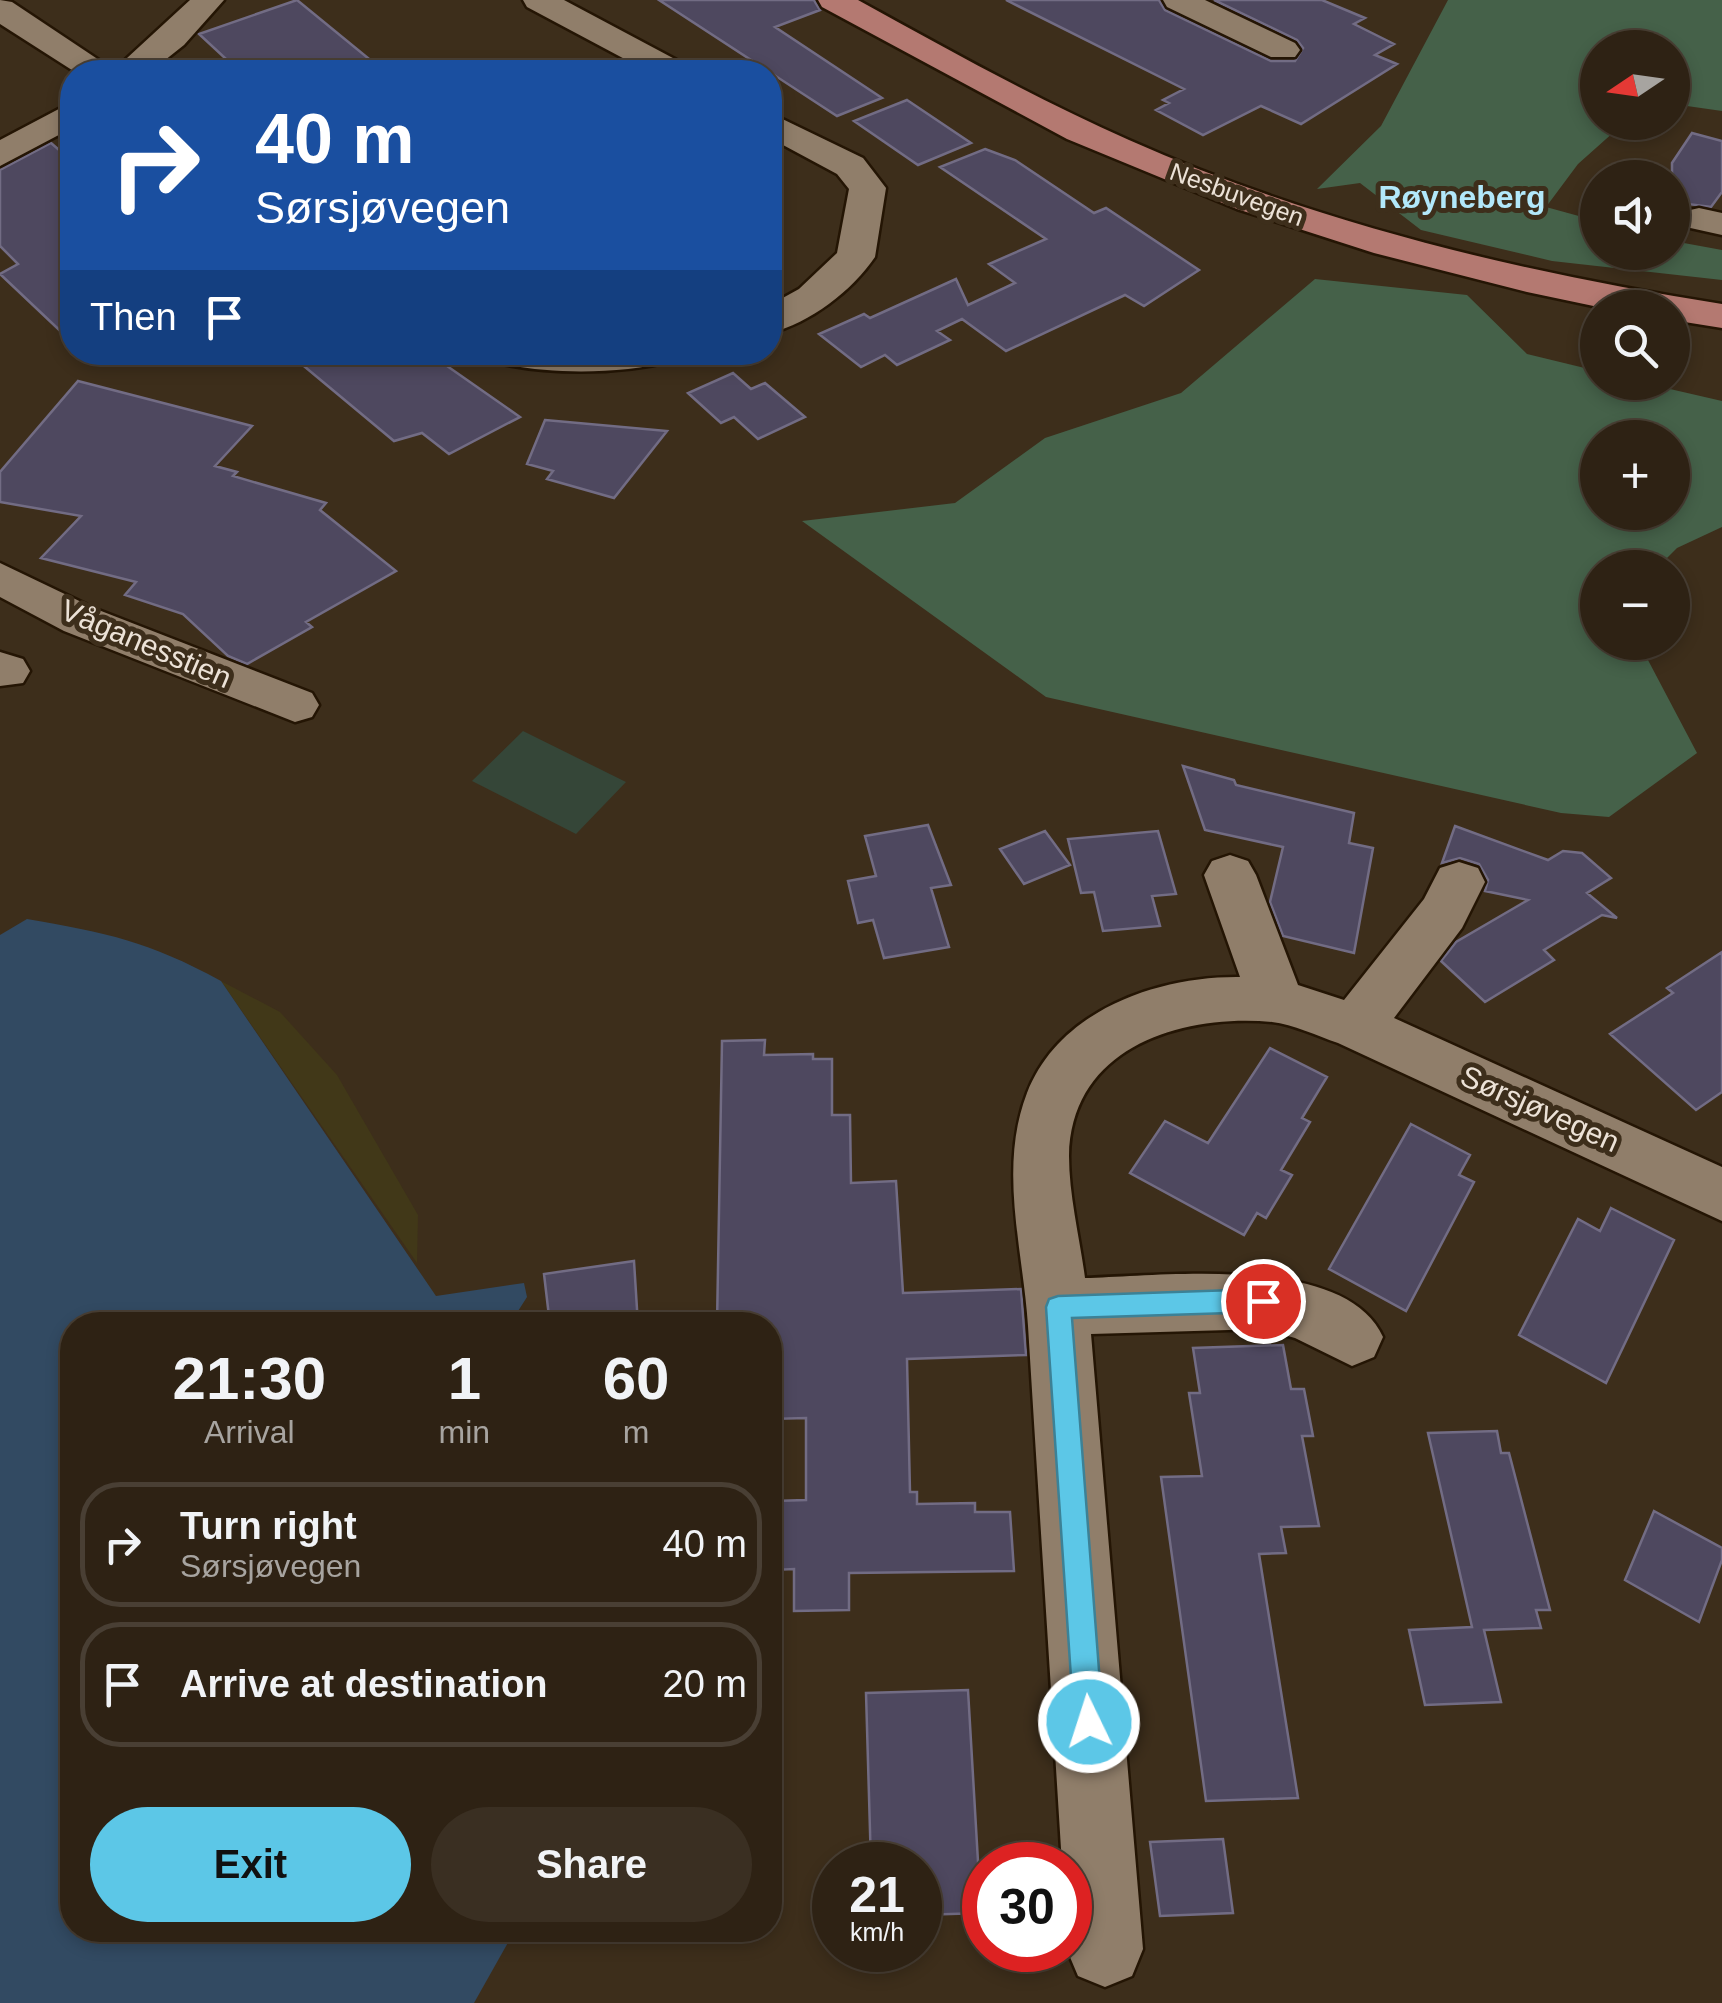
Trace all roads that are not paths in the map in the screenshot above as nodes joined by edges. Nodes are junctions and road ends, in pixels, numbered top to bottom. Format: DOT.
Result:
graph roads {
  1 [pos="208,0"];
  2 [pos="539,0"];
  3 [pos="834,0"];
  4 [pos="1179,0"];
  5 [pos="0,9"];
  6 [pos="1283,50"];
  7 [pos="79,60"];
  8 [pos="144,60"];
  9 [pos="652,60"];
  10 [pos="60,120"];
  11 [pos="782,130"];
  12 [pos="0,155"];
  13 [pos="1587,290"];
  14 [pos="1690,311"];
  15 [pos="782,315"];
  16 [pos="1722,316"];
  17 [pos="0,578"];
  18 [pos="295,706"];
  19 [pos="1230,875"];
  20 [pos="1459,882"];
  21 [pos="1276,1000"];
  22 [pos="1356,1026"];
  23 [pos="1722,1196"];
  24 [pos="1058,1307"];
  25 [pos="1352,1337"];
  26 [pos="1105,1949"];
  1 -- 8 [label="street"];
  2 -- 9 [label="street"];
  3 -- 13 [label="main road, Nesbuvegen"];
  4 -- 6 [label="street"];
  5 -- 7 [label="street"];
  10 -- 12 [label="street"];
  11 -- 15 [label="street"];
  14 -- 16 [label="main road, Nesbuvegen"];
  17 -- 18 [label="street, Våganesstien"];
  19 -- 21 [label="street"];
  20 -- 22 [label="street"];
  21 -- 22 [label="street, Sørsjøvegen"];
  21 -- 24 [label="street, Sørsjøvegen"];
  22 -- 23 [label="street, Sørsjøvegen"];
  24 -- 25 [label="street"];
  24 -- 26 [label="street, Sørsjøvegen"];
}
